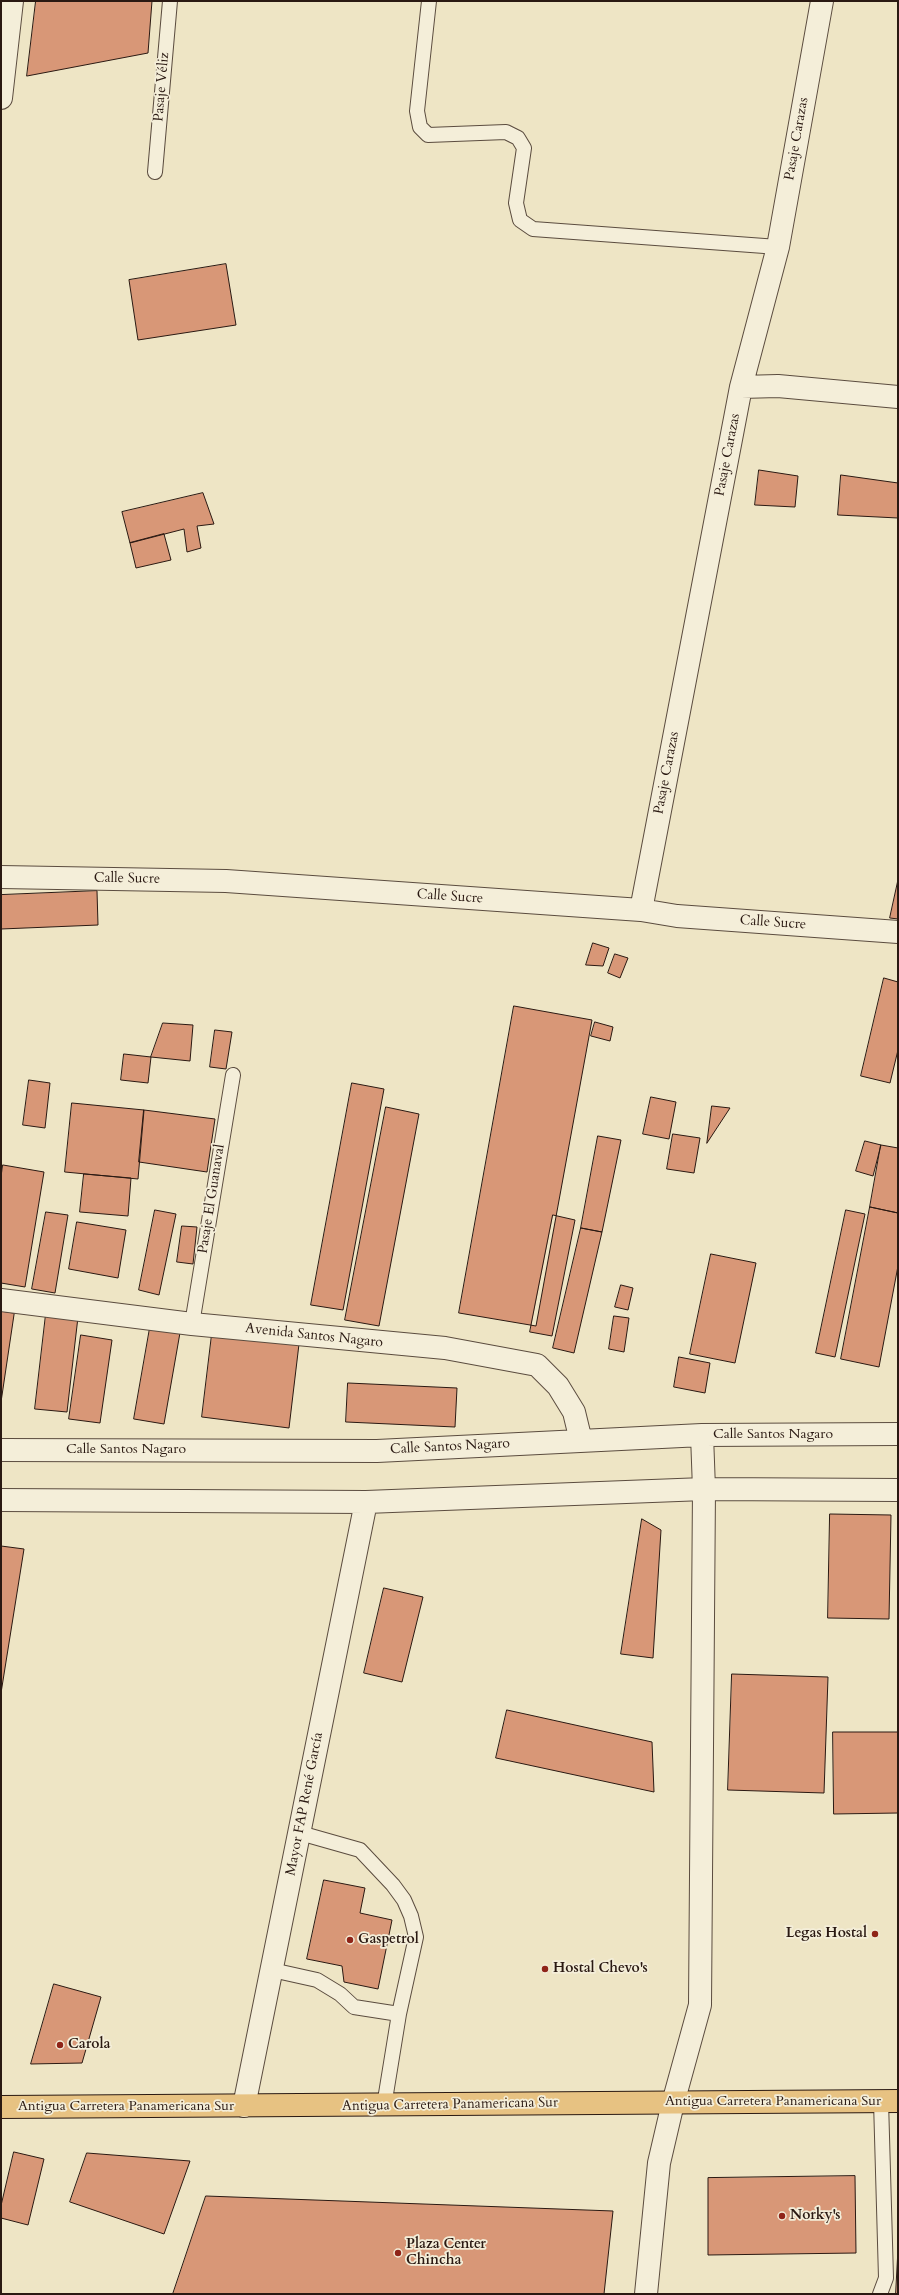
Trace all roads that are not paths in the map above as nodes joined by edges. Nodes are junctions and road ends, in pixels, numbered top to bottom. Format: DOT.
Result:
graph roads {
  1 [pos="12,1"];
  2 [pos="170,1"];
  3 [pos="429,1"];
  4 [pos="822,1"];
  5 [pos="1,98"];
  6 [pos="155,172"];
  7 [pos="778,247"];
  8 [pos="741,387"];
  9 [pos="898,397"];
  10 [pos="1,877"];
  11 [pos="641,910"];
  12 [pos="898,932"];
  13 [pos="233,1075"];
  14 [pos="1,1300"];
  15 [pos="192,1324"];
  16 [pos="898,1434"];
  17 [pos="702,1435"];
  18 [pos="581,1441"];
  19 [pos="1,1450"];
  20 [pos="704,1489"];
  21 [pos="898,1490"];
  22 [pos="1,1500"];
  23 [pos="366,1502"];
  24 [pos="300,1833"];
  25 [pos="272,1970"];
  26 [pos="399,2014"];
  27 [pos="890,2101"];
  28 [pos="673,2102"];
  29 [pos="244,2106"];
  30 [pos="384,2106"];
  31 [pos="1,2107"];
  32 [pos="646,2294"];
  33 [pos="880,2294"];
  1 -- 5 [label="street"];
  2 -- 6 [label="lane, Pasaje Véliz"];
  3 -- 7 [label="lane"];
  4 -- 7 [label="street, Pasaje Carazas"];
  7 -- 8 [label="street, Pasaje Carazas"];
  8 -- 9 [label="street"];
  8 -- 11 [label="street, Pasaje Carazas"];
  10 -- 11 [label="street, Calle Sucre"];
  11 -- 12 [label="street, Calle Sucre"];
  13 -- 15 [label="lane, Pasaje El Guanaval"];
  14 -- 15 [label="street, Avenida Santos Nagaro"];
  15 -- 18 [label="street, Avenida Santos Nagaro"];
  16 -- 17 [label="street, Calle Santos Nagaro"];
  17 -- 18 [label="street, Calle Santos Nagaro"];
  17 -- 20 [label="street"];
  18 -- 19 [label="street, Calle Santos Nagaro"];
  20 -- 21 [label="street"];
  20 -- 23 [label="street"];
  20 -- 28 [label="street"];
  22 -- 23 [label="street"];
  23 -- 24 [label="street, Mayor FAP René García"];
  24 -- 25 [label="street, Mayor FAP René García"];
  24 -- 26 [label="lane"];
  25 -- 26 [label="lane"];
  25 -- 29 [label="street, Mayor FAP René García"];
  26 -- 30 [label="lane"];
  27 -- 28 [label="highway, Antigua Carretera Panamericana Sur"];
  27 -- 33 [label="lane"];
  28 -- 30 [label="highway, Antigua Carretera Panamericana Sur"];
  28 -- 32 [label="street"];
  29 -- 30 [label="highway, Antigua Carretera Panamericana Sur"];
  29 -- 31 [label="highway, Antigua Carretera Panamericana Sur"];
}
